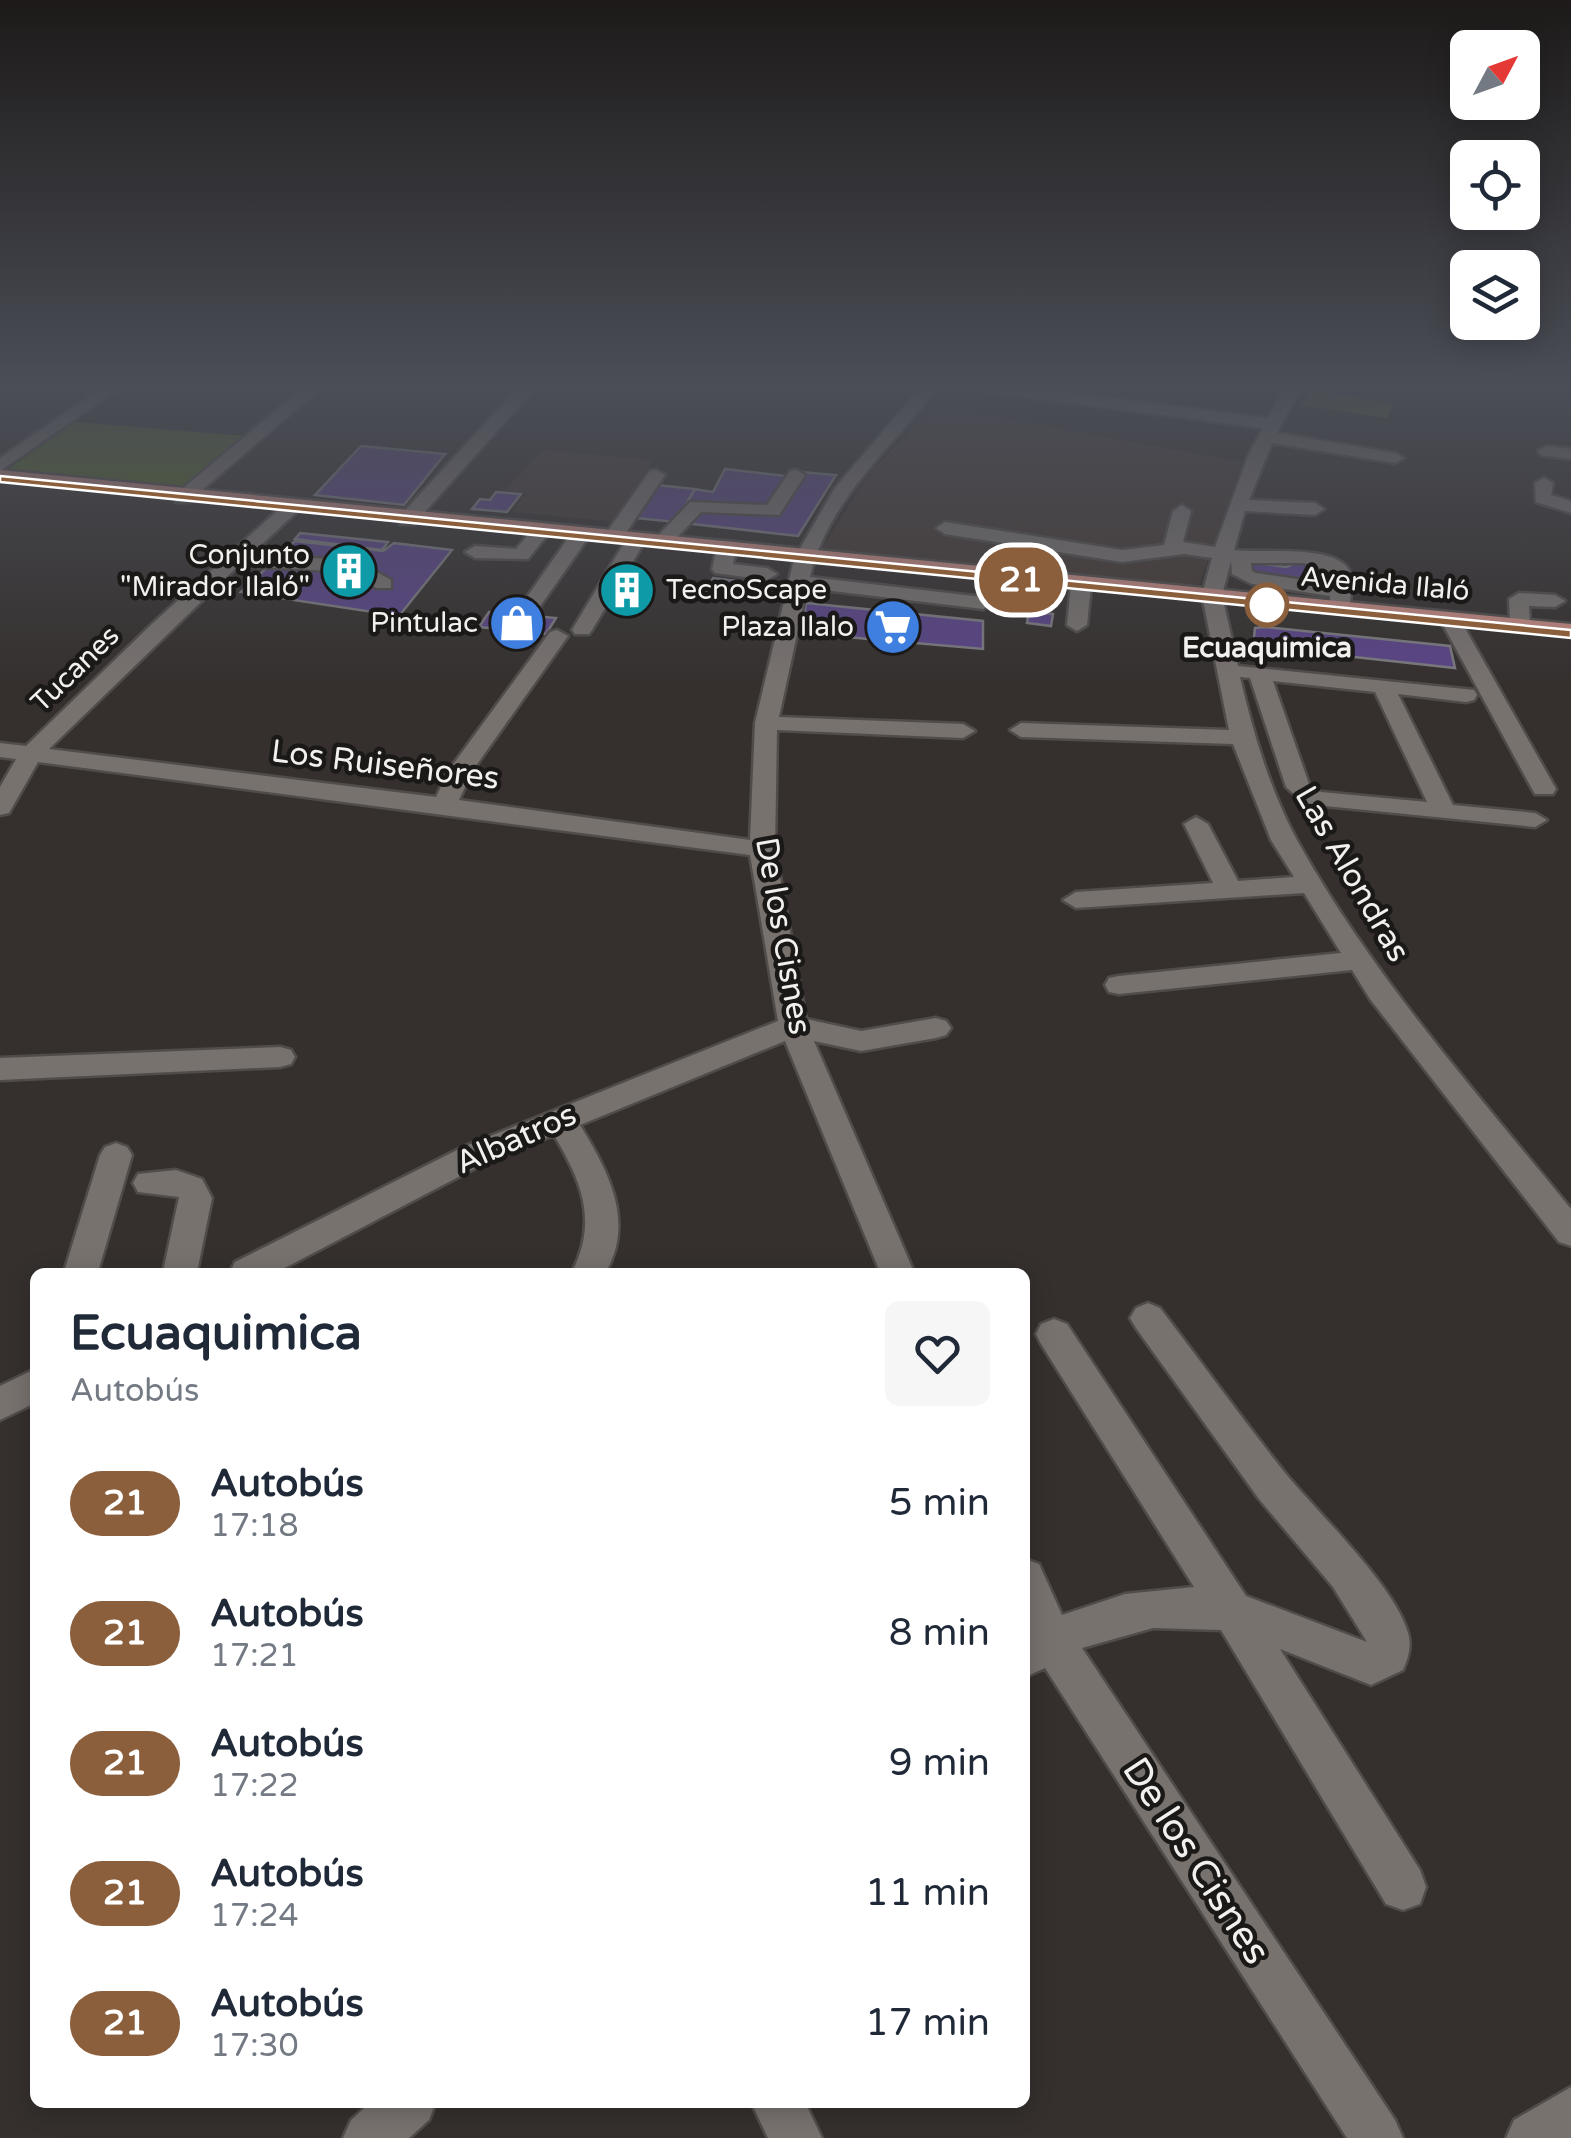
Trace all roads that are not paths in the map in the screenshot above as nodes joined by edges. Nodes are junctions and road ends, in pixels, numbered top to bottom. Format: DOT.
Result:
graph roads {
  1 [pos="95,487"];
  2 [pos="195,487"];
  3 [pos="437,487"];
  4 [pos="650,487"];
  5 [pos="788,487"];
  6 [pos="845,487"];
  7 [pos="1246,487"];
  8 [pos="1543,487"];
  9 [pos="184,496"];
  10 [pos="1238,504"];
  11 [pos="292,507"];
  12 [pos="1571,507"];
  13 [pos="1315,509"];
  14 [pos="1182,511"];
  15 [pos="408,518"];
  16 [pos="945,528"];
  17 [pos="540,533"];
  18 [pos="578,538"];
  19 [pos="624,540"];
  20 [pos="663,541"];
  21 [pos="1172,548"];
  22 [pos="726,551"];
  23 [pos="475,552"];
  24 [pos="1232,556"];
  25 [pos="234,560"];
  26 [pos="802,565"];
  27 [pos="915,570"];
  28 [pos="767,574"];
  29 [pos="384,584"];
  30 [pos="1081,586"];
  31 [pos="906,594"];
  32 [pos="1212,597"];
  33 [pos="1340,599"];
  34 [pos="1555,601"];
  35 [pos="982,603"];
  36 [pos="529,608"];
  37 [pos="1452,622"];
  38 [pos="1520,624"];
  39 [pos="1077,625"];
  40 [pos="582,630"];
  41 [pos="1571,632"];
  42 [pos="557,636"];
  43 [pos="1226,669"];
  44 [pos="1259,672"];
  45 [pos="1383,686"];
  46 [pos="1466,695"];
  47 [pos="766,724"];
  48 [pos="1021,730"];
  49 [pos="964,731"];
  50 [pos="1242,737"];
  51 [pos="0,750"];
  52 [pos="31,754"];
  53 [pos="1544,789"];
  54 [pos="444,804"];
  55 [pos="0,808"];
  56 [pos="1443,810"];
  57 [pos="1535,820"];
  58 [pos="1196,824"];
  59 [pos="762,849"];
  60 [pos="1311,884"];
  61 [pos="1229,889"];
  62 [pos="1076,900"];
  63 [pos="1359,960"];
  64 [pos="1119,985"];
  65 [pos="794,1026"];
  66 [pos="936,1028"];
  67 [pos="280,1056"];
  68 [pos="0,1069"];
  69 [pos="560,1119"];
  70 [pos="116,1155"];
  71 [pos="148,1183"];
  72 [pos="1571,1233"];
  73 [pos="82,1268"];
  74 [pos="181,1268"];
  75 [pos="256,1268"];
  76 [pos="591,1268"];
  77 [pos="895,1268"];
  78 [pos="1148,1318"];
  79 [pos="1054,1334"];
  80 [pos="30,1388"];
  81 [pos="0,1404"];
  82 [pos="1030,1605"];
  83 [pos="1233,1612"];
  84 [pos="1038,1648"];
  85 [pos="1403,1888"];
  86 [pos="404,2108"];
  87 [pos="779,2108"];
  88 [pos="1571,2113"];
  89 [pos="369,2138"];
  90 [pos="796,2138"];
  91 [pos="1378,2138"];
  92 [pos="1532,2138"];
  1 -- 9 [label="main road, Avenida Ilaló"];
  2 -- 9 [label="street"];
  3 -- 15 [label="street"];
  4 -- 19 [label="street"];
  5 -- 20 [label="street"];
  6 -- 26 [label="street, De los Cisnes"];
  7 -- 10 [label="street, Las Alondras"];
  8 -- 12 [label="street"];
  9 -- 11 [label="main road, Avenida Ilaló"];
  10 -- 13 [label="street"];
  10 -- 24 [label="street, Las Alondras"];
  11 -- 15 [label="main road, Avenida Ilaló"];
  11 -- 25 [label="street, Tucanes"];
  14 -- 21 [label="street"];
  15 -- 17 [label="main road, Avenida Ilaló"];
  15 -- 19 [label="main road, Avenida Ilaló"];
  16 -- 21 [label="street"];
  17 -- 18 [label="main road, Avenida Ilaló"];
  17 -- 23 [label="street"];
  18 -- 19 [label="main road, Avenida Ilaló"];
  18 -- 36 [label="street"];
  19 -- 20 [label="main road, Avenida Ilaló"];
  19 -- 22 [label="main road, Avenida Ilaló"];
  19 -- 40 [label="street"];
  20 -- 26 [label="main road, Avenida Ilaló"];
  21 -- 24 [label="street"];
  22 -- 26 [label="main road, Avenida Ilaló"];
  22 -- 28 [label="street"];
  24 -- 32 [label="street, Las Alondras"];
  24 -- 33 [label="street"];
  25 -- 29 [label="street"];
  25 -- 52 [label="street, Tucanes"];
  26 -- 27 [label="main road, Avenida Ilaló"];
  26 -- 31 [label="street"];
  26 -- 32 [label="main road, Avenida Ilaló"];
  26 -- 47 [label="street, De los Cisnes"];
  27 -- 30 [label="main road, Avenida Ilaló"];
  27 -- 31 [label="street"];
  30 -- 32 [label="main road, Avenida Ilaló"];
  30 -- 39 [label="street"];
  31 -- 35 [label="street"];
  32 -- 33 [label="main road, Avenida Ilaló"];
  32 -- 37 [label="main road, Avenida Ilaló"];
  32 -- 43 [label="street, Las Alondras"];
  33 -- 38 [label="main road, Avenida Ilaló"];
  34 -- 38 [label="street"];
  37 -- 41 [label="main road, Avenida Ilaló"];
  37 -- 53 [label="street"];
  38 -- 41 [label="main road, Avenida Ilaló"];
  42 -- 54 [label="street"];
  43 -- 44 [label="street"];
  43 -- 50 [label="street, Las Alondras"];
  44 -- 45 [label="street"];
  44 -- 56 [label="street"];
  45 -- 46 [label="street"];
  45 -- 56 [label="street"];
  47 -- 49 [label="street"];
  47 -- 59 [label="street, De los Cisnes"];
  48 -- 50 [label="street"];
  50 -- 60 [label="street, Las Alondras"];
  51 -- 52 [label="street, Los Ruiseñores"];
  52 -- 54 [label="street, Los Ruiseñores"];
  52 -- 55 [label="street, Tucanes"];
  54 -- 59 [label="street, Los Ruiseñores"];
  56 -- 57 [label="street"];
  58 -- 61 [label="street"];
  59 -- 65 [label="street, De los Cisnes"];
  60 -- 61 [label="street"];
  60 -- 63 [label="street, Las Alondras"];
  61 -- 62 [label="street"];
  63 -- 64 [label="street"];
  63 -- 72 [label="street, Las Alondras"];
  65 -- 66 [label="street"];
  65 -- 69 [label="street, Albatros"];
  65 -- 77 [label="street, De los Cisnes"];
  67 -- 68 [label="street"];
  69 -- 75 [label="street, Albatros"];
  69 -- 76 [label="street"];
  70 -- 73 [label="street"];
  71 -- 74 [label="street"];
  78 -- 83 [label="street"];
  79 -- 83 [label="street"];
  80 -- 81 [label="street"];
  82 -- 84 [label="street, De los Cisnes"];
  83 -- 84 [label="street"];
  83 -- 85 [label="street"];
  84 -- 91 [label="street, De los Cisnes"];
  86 -- 89 [label="street"];
  87 -- 90 [label="street"];
  88 -- 92 [label="street"];
}
